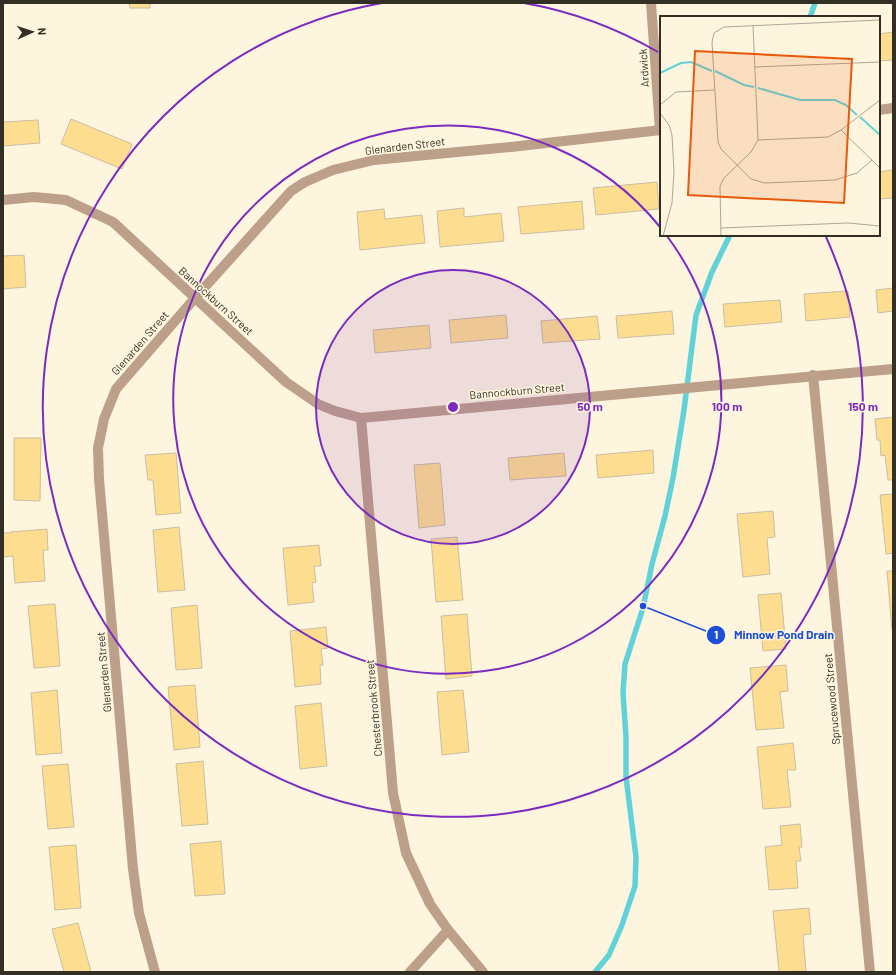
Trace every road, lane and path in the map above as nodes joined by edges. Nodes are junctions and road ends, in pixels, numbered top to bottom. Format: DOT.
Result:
graph roads {
  1 [pos="651,3"];
  2 [pos="893,108"];
  3 [pos="880,110"];
  4 [pos="660,117"];
  5 [pos="660,130"];
  6 [pos="3,200"];
  7 [pos="195,298"];
  8 [pos="893,369"];
  9 [pos="813,375"];
  10 [pos="361,418"];
  11 [pos="448,930"];
  12 [pos="155,972"];
  13 [pos="410,972"];
  14 [pos="483,972"];
  15 [pos="870,972"];
  1 -- 4 [label="street, Ardwick"];
  2 -- 3 [label="street"];
  5 -- 7 [label="street, Glenarden Street"];
  6 -- 7 [label="street, Bannockburn Street"];
  7 -- 10 [label="street, Bannockburn Street"];
  7 -- 12 [label="street, Glenarden Street"];
  8 -- 9 [label="street, Bannockburn Street"];
  9 -- 10 [label="street, Bannockburn Street"];
  9 -- 15 [label="street, Sprucewood Street"];
  10 -- 11 [label="street, Chesterbrook Street"];
  11 -- 13 [label="street"];
  11 -- 14 [label="street, Chesterbrook Street"];
}
